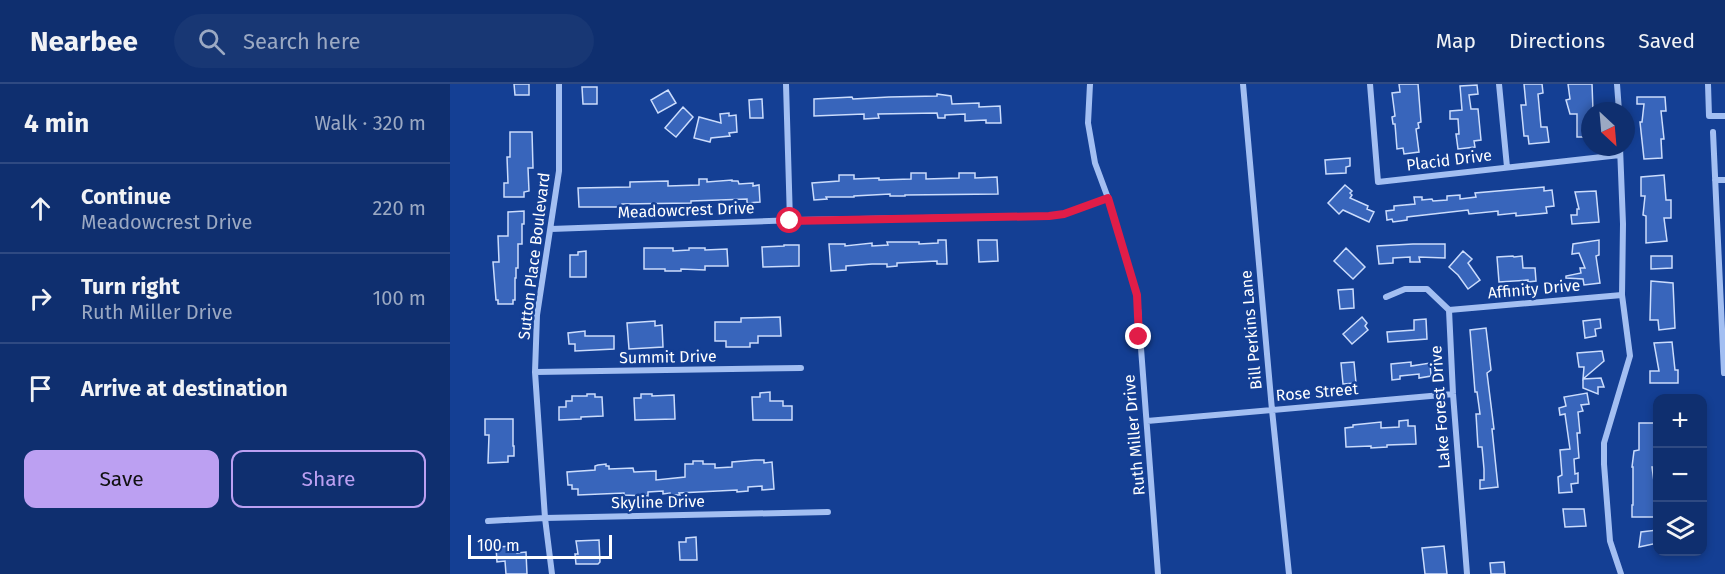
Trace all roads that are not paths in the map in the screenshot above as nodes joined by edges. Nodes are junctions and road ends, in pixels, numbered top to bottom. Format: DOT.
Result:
graph roads {
  1 [pos="559,84"];
  2 [pos="786,84"];
  3 [pos="1090,84"];
  4 [pos="1243,84"];
  5 [pos="1370,84"];
  6 [pos="1498,84"];
  7 [pos="1617,84"];
  8 [pos="1708,84"];
  9 [pos="1618,102"];
  10 [pos="1725,116"];
  11 [pos="1713,132"];
  12 [pos="1611,156"];
  13 [pos="1620,156"];
  14 [pos="1507,167"];
  15 [pos="1715,180"];
  16 [pos="1725,180"];
  17 [pos="1108,198"];
  18 [pos="790,221"];
  19 [pos="550,229"];
  20 [pos="1723,294"];
  21 [pos="1622,295"];
  22 [pos="1386,297"];
  23 [pos="1449,310"];
  24 [pos="801,368"];
  25 [pos="535,372"];
  26 [pos="1724,373"];
  27 [pos="1453,394"];
  28 [pos="1272,410"];
  29 [pos="1147,421"];
  30 [pos="828,512"];
  31 [pos="545,518"];
  32 [pos="488,521"];
  33 [pos="552,574"];
  34 [pos="1158,574"];
  35 [pos="1289,574"];
  36 [pos="1467,574"];
  37 [pos="1621,574"];
  1 -- 19 [label="street, Sutton Place Boulevard"];
  2 -- 18 [label="street"];
  3 -- 17 [label="street, Ruth Miller Drive"];
  4 -- 28 [label="street, Bill Perkins Lane"];
  5 -- 14 [label="street, Placid Drive"];
  6 -- 14 [label="street"];
  7 -- 9 [label="street"];
  8 -- 10 [label="street"];
  11 -- 15 [label="street"];
  12 -- 14 [label="street, Placid Drive"];
  13 -- 21 [label="street"];
  15 -- 16 [label="street"];
  15 -- 20 [label="street"];
  17 -- 18 [label="street, Meadowcrest Drive"];
  17 -- 29 [label="street, Ruth Miller Drive"];
  18 -- 19 [label="street, Meadowcrest Drive"];
  19 -- 25 [label="street, Sutton Place Boulevard"];
  20 -- 26 [label="street"];
  21 -- 23 [label="street, Affinity Drive"];
  21 -- 37 [label="street"];
  22 -- 23 [label="street"];
  23 -- 27 [label="street, Lake Forest Drive"];
  24 -- 25 [label="street, Summit Drive"];
  25 -- 31 [label="street, Sutton Place Boulevard"];
  27 -- 28 [label="street, Rose Street"];
  27 -- 36 [label="street, Lake Forest Drive"];
  28 -- 29 [label="street, Rose Street"];
  28 -- 35 [label="street, Bill Perkins Lane"];
  29 -- 34 [label="street, Ruth Miller Drive"];
  30 -- 31 [label="street, Skyline Drive"];
  31 -- 32 [label="street, Skyline Drive"];
  31 -- 33 [label="street, Sutton Place Boulevard"];
}
